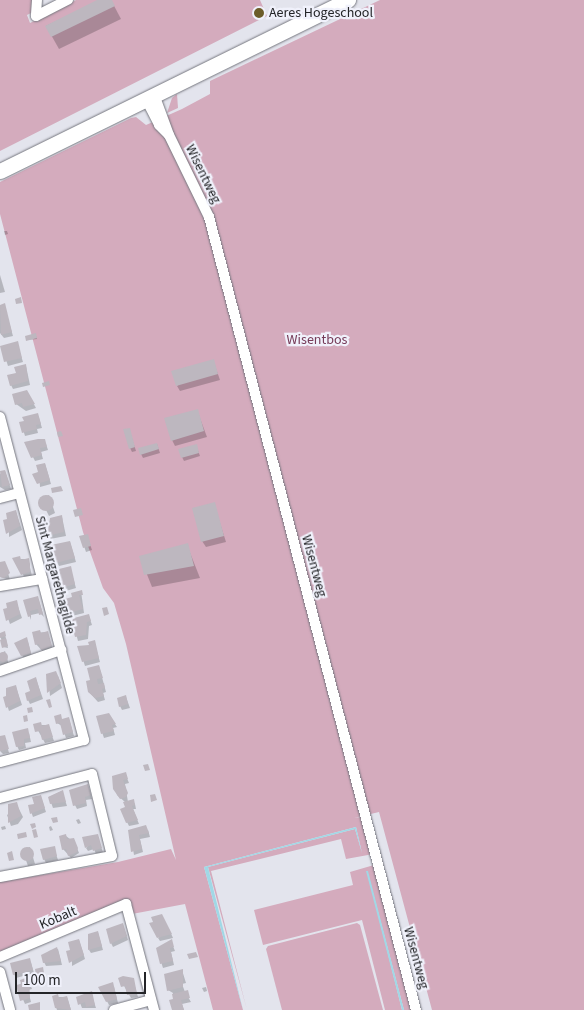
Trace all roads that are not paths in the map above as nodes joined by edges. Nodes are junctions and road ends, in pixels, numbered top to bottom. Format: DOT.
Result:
graph roads {
  1 [pos="37,0"];
  2 [pos="68,0"];
  3 [pos="348,0"];
  4 [pos="151,99"];
  5 [pos="0,171"];
  6 [pos="0,417"];
  7 [pos="19,493"];
  8 [pos="0,498"];
  9 [pos="42,579"];
  10 [pos="0,586"];
  11 [pos="60,650"];
  12 [pos="0,671"];
  13 [pos="0,762"];
  14 [pos="0,798"];
  15 [pos="0,877"];
  16 [pos="0,957"];
  17 [pos="0,972"];
  18 [pos="2,985"];
  19 [pos="152,1005"];
  20 [pos="10,1010"];
  21 [pos="114,1010"];
  22 [pos="416,1010"];
  1 -- 2 [label="street"];
  3 -- 4 [label="main road"];
  4 -- 5 [label="main road"];
  4 -- 22 [label="street, Wisentweg"];
  6 -- 7 [label="street, Sint Margarethagilde"];
  7 -- 8 [label="street"];
  7 -- 9 [label="street, Sint Margarethagilde"];
  9 -- 10 [label="street"];
  9 -- 11 [label="street, Sint Margarethagilde"];
  11 -- 12 [label="street"];
  11 -- 13 [label="street, Sint Margarethagilde"];
  14 -- 15 [label="street"];
  16 -- 19 [label="street, Kobalt"];
  17 -- 18 [label="street"];
  18 -- 20 [label="street"];
  19 -- 21 [label="street"];
}
